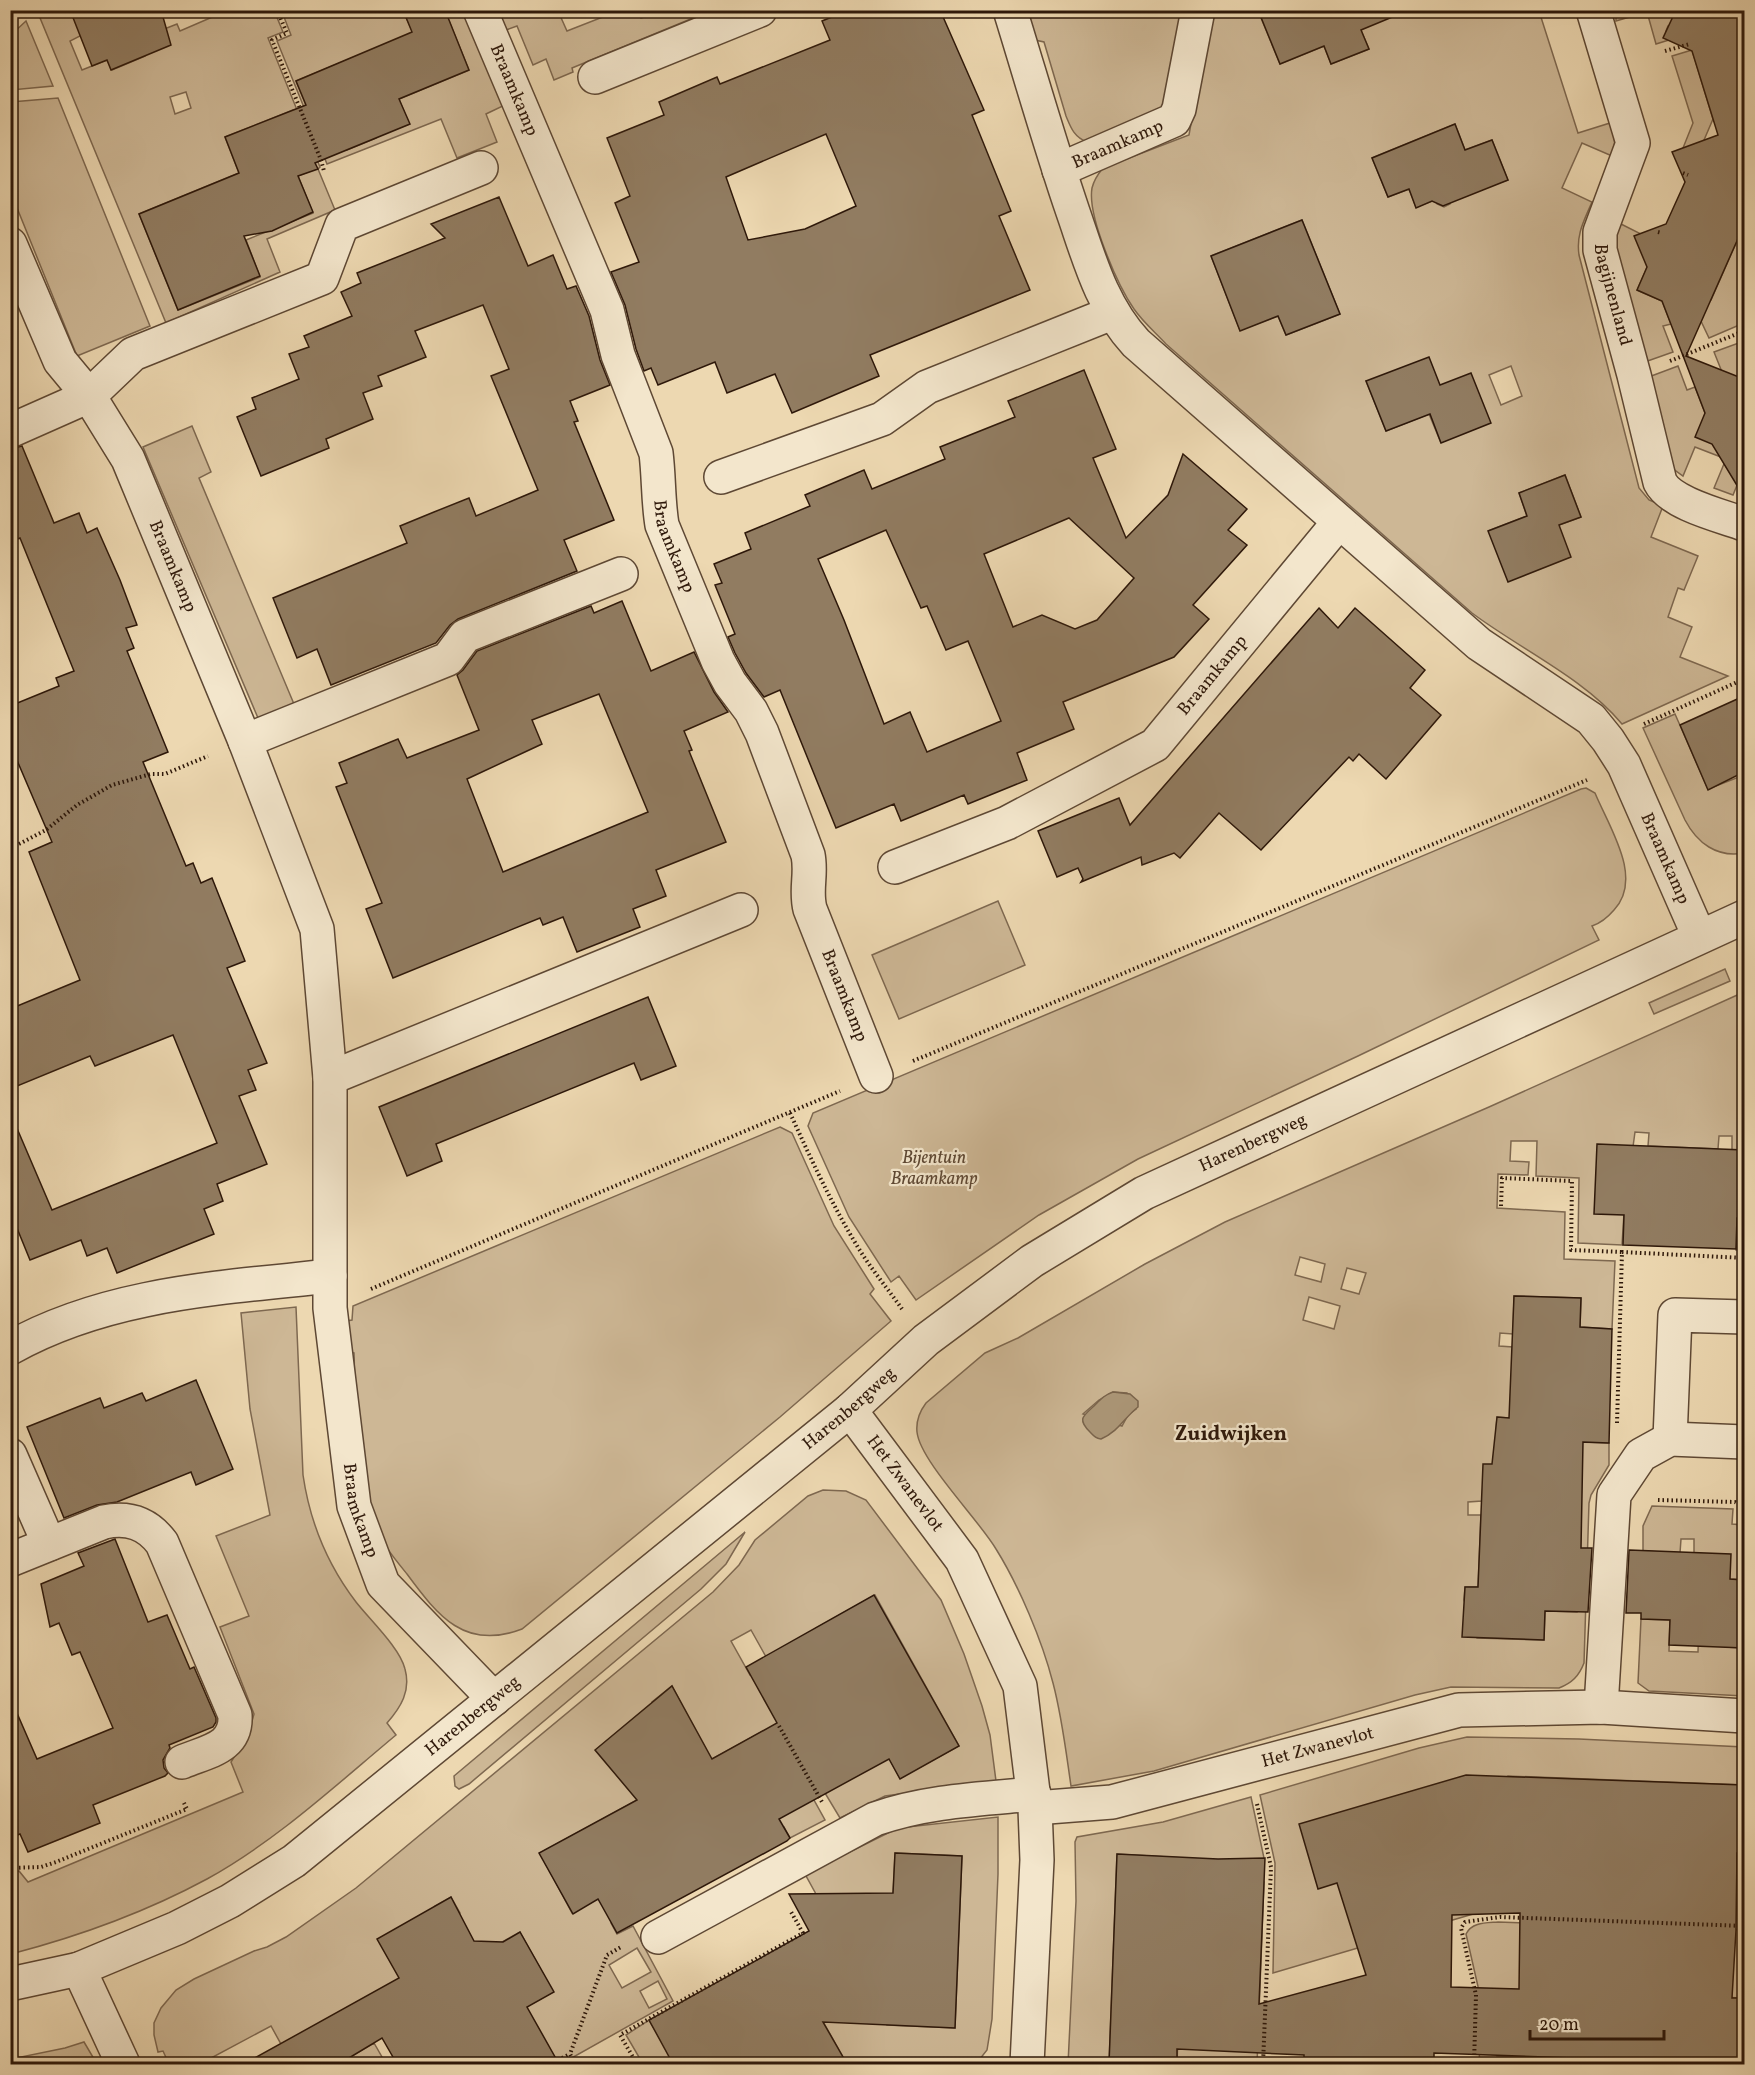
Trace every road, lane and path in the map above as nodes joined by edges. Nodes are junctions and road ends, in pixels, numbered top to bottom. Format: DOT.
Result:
graph roads {
  1 [pos="295,10"];
  2 [pos="480,10"];
  3 [pos="760,10"];
  4 [pos="1010,10"];
  5 [pos="1198,10"];
  6 [pos="1593,10"];
  7 [pos="1690,44"];
  8 [pos="1665,51"];
  9 [pos="595,77"];
  10 [pos="481,168"];
  11 [pos="1059,170"];
  12 [pos="324,171"];
  13 [pos="10,244"];
  14 [pos="1112,313"];
  15 [pos="1744,331"];
  16 [pos="1634,375"];
  17 [pos="89,396"];
  18 [pos="10,431"];
  19 [pos="721,477"];
  20 [pos="1339,522"];
  21 [pos="1744,524"];
  22 [pos="621,574"];
  23 [pos="1744,679"];
  24 [pos="245,741"];
  25 [pos="1616,752"];
  26 [pos="20,844"];
  27 [pos="895,867"];
  28 [pos="741,910"];
  29 [pos="1744,917"];
  30 [pos="1700,936"];
  31 [pos="876,1076"];
  32 [pos="330,1078"];
  33 [pos="790,1113"];
  34 [pos="1501,1206"];
  35 [pos="1622,1252"];
  36 [pos="330,1276"];
  37 [pos="330,1308"];
  38 [pos="1744,1317"];
  39 [pos="926,1340"];
  40 [pos="10,1348"];
  41 [pos="850,1410"];
  42 [pos="1670,1439"];
  43 [pos="1744,1442"];
  44 [pos="10,1455"];
  45 [pos="49,1544"];
  46 [pos="10,1560"];
  47 [pos="494,1700"];
  48 [pos="1601,1707"];
  49 [pos="1744,1716"];
  50 [pos="779,1726"];
  51 [pos="182,1762"];
  52 [pos="1248,1766"];
  53 [pos="1035,1801"];
  54 [pos="842,1837"];
  55 [pos="10,1868"];
  56 [pos="771,1875"];
  57 [pos="1744,1926"];
  58 [pos="658,1937"];
  59 [pos="79,1969"];
  60 [pos="10,1984"];
  61 [pos="570,2054"];
  62 [pos="123,2064"];
  63 [pos="550,2064"];
  64 [pos="575,2064"];
  65 [pos="637,2064"];
  66 [pos="1027,2064"];
  67 [pos="1263,2064"];
  68 [pos="1474,2064"];
  1 -- 12 [label="path"];
  2 -- 31 [label="street, Braamkamp"];
  3 -- 9 [label="street"];
  4 -- 11 [label="street, Braamkamp"];
  5 -- 11 [label="street, Braamkamp"];
  6 -- 16 [label="street, Bagijnenland"];
  7 -- 8 [label="path"];
  10 -- 17 [label="street"];
  11 -- 14 [label="street, Braamkamp"];
  13 -- 17 [label="street, Braamkamp"];
  14 -- 19 [label="street"];
  14 -- 20 [label="street, Braamkamp"];
  15 -- 16 [label="path"];
  16 -- 21 [label="street, Bagijnenland"];
  17 -- 18 [label="street"];
  17 -- 24 [label="street, Braamkamp"];
  20 -- 25 [label="street, Braamkamp"];
  20 -- 27 [label="street, Braamkamp"];
  22 -- 24 [label="street"];
  23 -- 25 [label="path"];
  24 -- 26 [label="path"];
  24 -- 32 [label="street, Braamkamp"];
  25 -- 30 [label="street, Braamkamp"];
  25 -- 31 [label="path"];
  28 -- 32 [label="street"];
  29 -- 30 [label="street, Harenbergweg"];
  30 -- 39 [label="street, Harenbergweg"];
  31 -- 33 [label="path"];
  32 -- 36 [label="street, Braamkamp"];
  33 -- 37 [label="path"];
  33 -- 39 [label="path"];
  34 -- 35 [label="path"];
  36 -- 37 [label="street, Braamkamp"];
  36 -- 40 [label="street"];
  37 -- 47 [label="street, Braamkamp"];
  38 -- 42 [label="street"];
  39 -- 41 [label="street, Harenbergweg"];
  41 -- 47 [label="street, Harenbergweg"];
  41 -- 53 [label="street, Het Zwanevlot"];
  42 -- 43 [label="street"];
  42 -- 48 [label="street"];
  44 -- 45 [label="street"];
  45 -- 46 [label="street"];
  45 -- 51 [label="street"];
  47 -- 59 [label="street, Harenbergweg"];
  48 -- 49 [label="street, Het Zwanevlot"];
  48 -- 52 [label="street, Het Zwanevlot"];
  50 -- 54 [label="path"];
  51 -- 55 [label="path"];
  52 -- 53 [label="street, Het Zwanevlot"];
  52 -- 67 [label="path"];
  53 -- 54 [label="street, Het Zwanevlot"];
  53 -- 66 [label="street, Het Zwanevlot"];
  54 -- 56 [label="street, Het Zwanevlot"];
  56 -- 58 [label="street, Het Zwanevlot"];
  56 -- 65 [label="path"];
  57 -- 68 [label="path"];
  58 -- 61 [label="path"];
  59 -- 60 [label="street, Harenbergweg"];
  59 -- 62 [label="street"];
  61 -- 63 [label="path"];
  61 -- 64 [label="path"];
}
